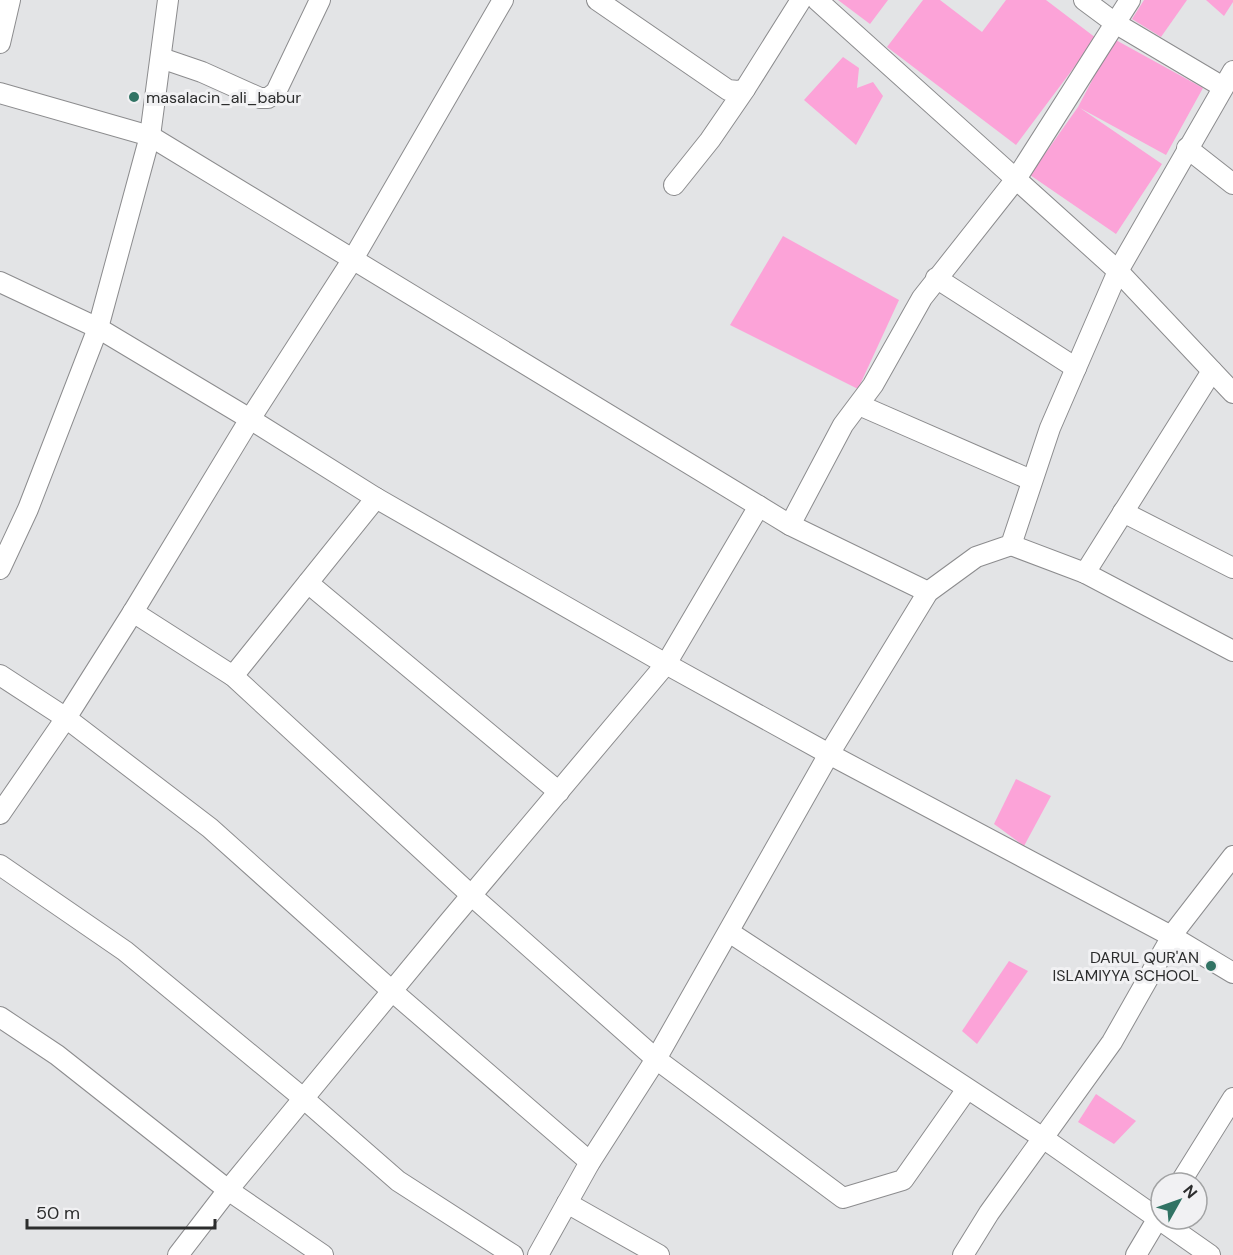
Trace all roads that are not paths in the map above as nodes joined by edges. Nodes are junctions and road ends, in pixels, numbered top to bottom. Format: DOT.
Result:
graph roads {
  1 [pos="10,0"];
  2 [pos="168,0"];
  3 [pos="320,0"];
  4 [pos="503,0"];
  5 [pos="597,0"];
  6 [pos="801,0"];
  7 [pos="817,0"];
  8 [pos="1084,0"];
  9 [pos="1130,0"];
  10 [pos="1115,23"];
  11 [pos="0,44"];
  12 [pos="161,58"];
  13 [pos="1228,79"];
  14 [pos="745,89"];
  15 [pos="0,93"];
  16 [pos="150,136"];
  17 [pos="1187,148"];
  18 [pos="1016,179"];
  19 [pos="1233,184"];
  20 [pos="674,185"];
  21 [pos="353,259"];
  22 [pos="1118,271"];
  23 [pos="936,278"];
  24 [pos="0,282"];
  25 [pos="98,328"];
  26 [pos="1076,368"];
  27 [pos="1212,371"];
  28 [pos="1233,393"];
  29 [pos="859,405"];
  30 [pos="250,418"];
  31 [pos="1031,480"];
  32 [pos="376,498"];
  33 [pos="759,506"];
  34 [pos="1123,512"];
  35 [pos="790,525"];
  36 [pos="1011,545"];
  37 [pos="1233,568"];
  38 [pos="0,569"];
  39 [pos="1085,573"];
  40 [pos="308,584"];
  41 [pos="928,591"];
  42 [pos="133,612"];
  43 [pos="1233,651"];
  44 [pos="666,664"];
  45 [pos="0,675"];
  46 [pos="233,676"];
  47 [pos="66,718"];
  48 [pos="829,754"];
  49 [pos="559,792"];
  50 [pos="0,814"];
  51 [pos="1233,856"];
  52 [pos="0,865"];
  53 [pos="472,896"];
  54 [pos="729,932"];
  55 [pos="1173,937"];
  56 [pos="1233,973"];
  57 [pos="392,991"];
  58 [pos="0,1017"];
  59 [pos="656,1059"];
  60 [pos="967,1089"];
  61 [pos="303,1098"];
  62 [pos="1233,1098"];
  63 [pos="1043,1138"];
  64 [pos="590,1162"];
  65 [pos="1187,1171"];
  66 [pos="228,1190"];
  67 [pos="567,1203"];
  68 [pos="1149,1208"];
  69 [pos="1150,1231"];
  70 [pos="1179,1231"];
  71 [pos="178,1255"];
  72 [pos="323,1255"];
  73 [pos="513,1255"];
  74 [pos="538,1255"];
  75 [pos="659,1255"];
  76 [pos="963,1255"];
  77 [pos="1136,1255"];
  78 [pos="1210,1255"];
  1 -- 11 [label="street"];
  2 -- 12 [label="street"];
  3 -- 12 [label="street"];
  4 -- 21 [label="street"];
  5 -- 14 [label="street"];
  6 -- 14 [label="street"];
  7 -- 18 [label="street"];
  8 -- 10 [label="street"];
  9 -- 10 [label="street"];
  10 -- 13 [label="street"];
  10 -- 18 [label="street"];
  12 -- 16 [label="street"];
  13 -- 17 [label="street"];
  14 -- 20 [label="street"];
  15 -- 16 [label="street"];
  16 -- 21 [label="street"];
  16 -- 25 [label="street"];
  17 -- 19 [label="street"];
  17 -- 22 [label="street"];
  18 -- 22 [label="street"];
  18 -- 23 [label="street"];
  21 -- 30 [label="street"];
  21 -- 33 [label="street"];
  22 -- 26 [label="street"];
  22 -- 27 [label="street"];
  23 -- 26 [label="street"];
  23 -- 29 [label="street"];
  24 -- 25 [label="street"];
  25 -- 30 [label="street"];
  25 -- 38 [label="street"];
  26 -- 31 [label="street"];
  27 -- 28 [label="street"];
  27 -- 34 [label="street"];
  29 -- 31 [label="street"];
  29 -- 35 [label="street"];
  30 -- 32 [label="street"];
  30 -- 42 [label="street"];
  31 -- 36 [label="street"];
  32 -- 40 [label="street"];
  32 -- 44 [label="street"];
  33 -- 35 [label="street"];
  33 -- 44 [label="street"];
  34 -- 37 [label="street"];
  34 -- 39 [label="street"];
  35 -- 41 [label="street"];
  36 -- 39 [label="street"];
  36 -- 41 [label="street"];
  39 -- 43 [label="street"];
  40 -- 46 [label="street"];
  40 -- 49 [label="street"];
  41 -- 48 [label="street"];
  42 -- 46 [label="street"];
  42 -- 47 [label="street"];
  44 -- 48 [label="street"];
  44 -- 49 [label="street"];
  45 -- 47 [label="street"];
  46 -- 53 [label="street"];
  47 -- 50 [label="street"];
  47 -- 57 [label="street"];
  48 -- 54 [label="street"];
  48 -- 55 [label="street"];
  49 -- 53 [label="street"];
  51 -- 55 [label="street"];
  52 -- 61 [label="street"];
  53 -- 57 [label="street"];
  53 -- 59 [label="street"];
  54 -- 59 [label="street"];
  54 -- 60 [label="street"];
  55 -- 56 [label="street"];
  55 -- 63 [label="street"];
  57 -- 61 [label="street"];
  57 -- 64 [label="street"];
  58 -- 66 [label="street"];
  59 -- 60 [label="street"];
  59 -- 64 [label="street"];
  60 -- 63 [label="street"];
  61 -- 66 [label="street"];
  61 -- 73 [label="street"];
  62 -- 65 [label="street"];
  63 -- 68 [label="street"];
  63 -- 76 [label="street"];
  64 -- 67 [label="street"];
  66 -- 71 [label="street"];
  66 -- 72 [label="street"];
  67 -- 74 [label="street"];
  67 -- 75 [label="street"];
  69 -- 77 [label="street"];
  70 -- 78 [label="street"];
}
